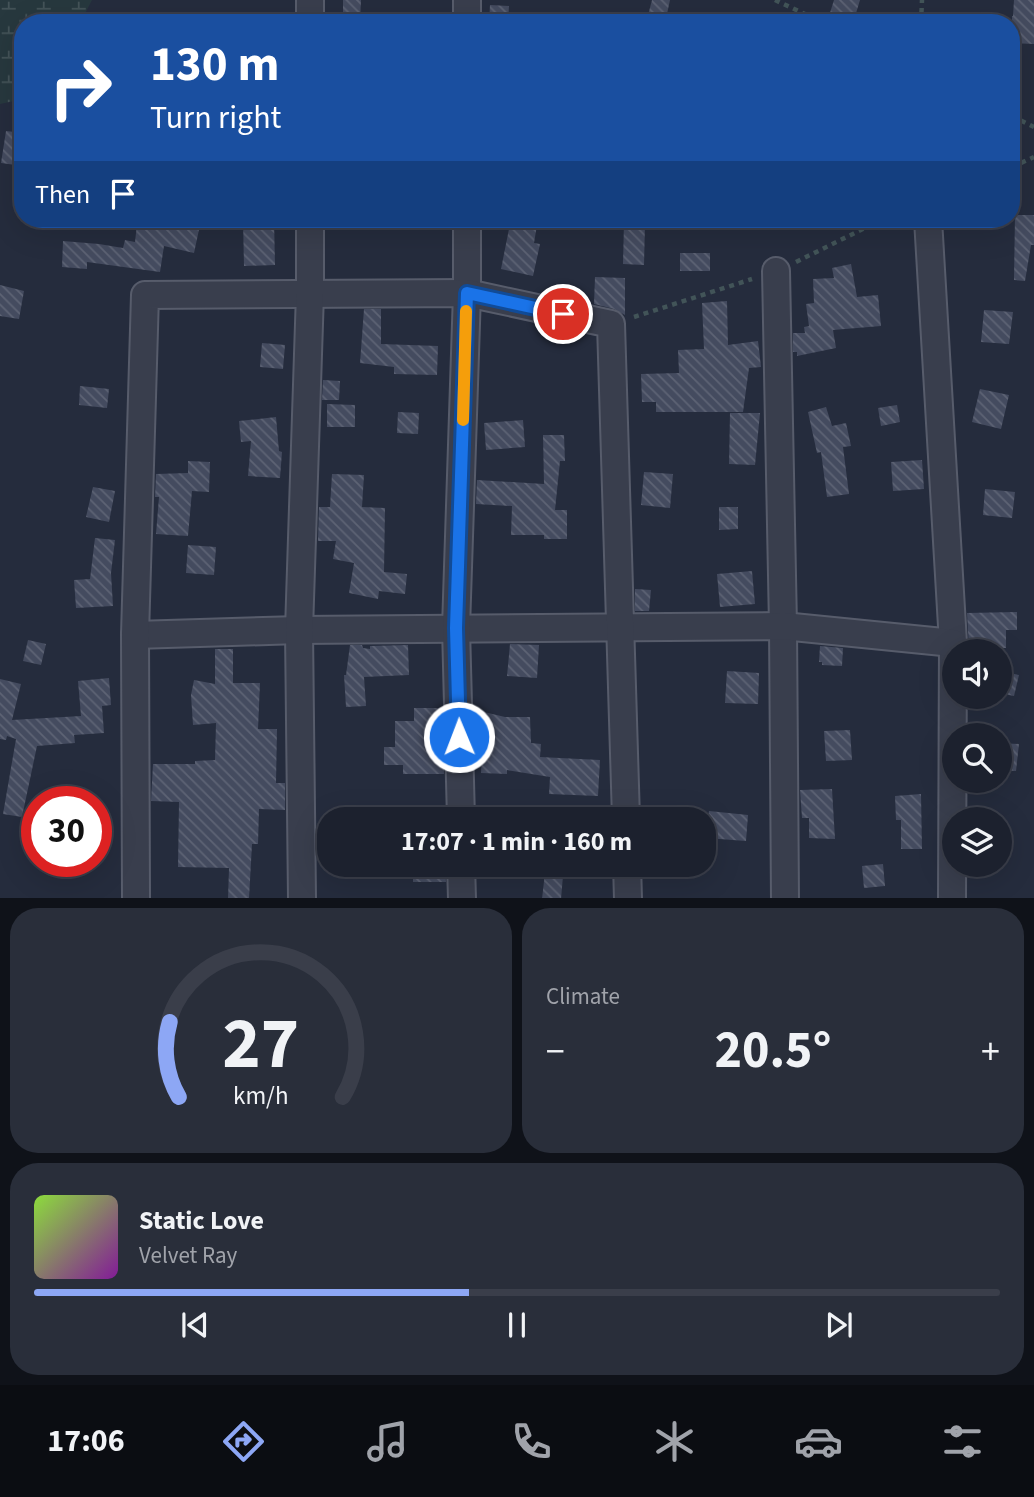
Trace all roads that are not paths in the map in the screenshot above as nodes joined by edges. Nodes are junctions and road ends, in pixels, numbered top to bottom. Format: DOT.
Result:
graph roads {
  1 [pos="310,228"];
  2 [pos="467,228"];
  3 [pos="929,228"];
  4 [pos="776,271"];
  5 [pos="310,293"];
  6 [pos="467,293"];
  7 [pos="783,626"];
  8 [pos="456,628"];
  9 [pos="620,629"];
  10 [pos="299,630"];
  11 [pos="135,635"];
  12 [pos="953,639"];
  13 [pos="942,642"];
  14 [pos="953,709"];
  15 [pos="461,807"];
  16 [pos="625,807"];
  17 [pos="461,877"];
  18 [pos="627,877"];
  19 [pos="136,898"];
  20 [pos="302,898"];
  21 [pos="462,898"];
  22 [pos="628,898"];
  23 [pos="785,898"];
  24 [pos="952,898"];
  1 -- 5 [label="street"];
  2 -- 6 [label="street"];
  3 -- 12 [label="street"];
  4 -- 7 [label="street"];
  5 -- 6 [label="street"];
  5 -- 10 [label="street"];
  5 -- 11 [label="street"];
  6 -- 8 [label="street"];
  6 -- 9 [label="street"];
  7 -- 9 [label="street"];
  7 -- 13 [label="street"];
  7 -- 23 [label="street"];
  8 -- 9 [label="street"];
  8 -- 10 [label="street"];
  8 -- 15 [label="street"];
  9 -- 16 [label="street"];
  10 -- 11 [label="street"];
  10 -- 20 [label="street"];
  11 -- 19 [label="street"];
  14 -- 24 [label="street"];
  17 -- 21 [label="street"];
  18 -- 22 [label="street"];
}
